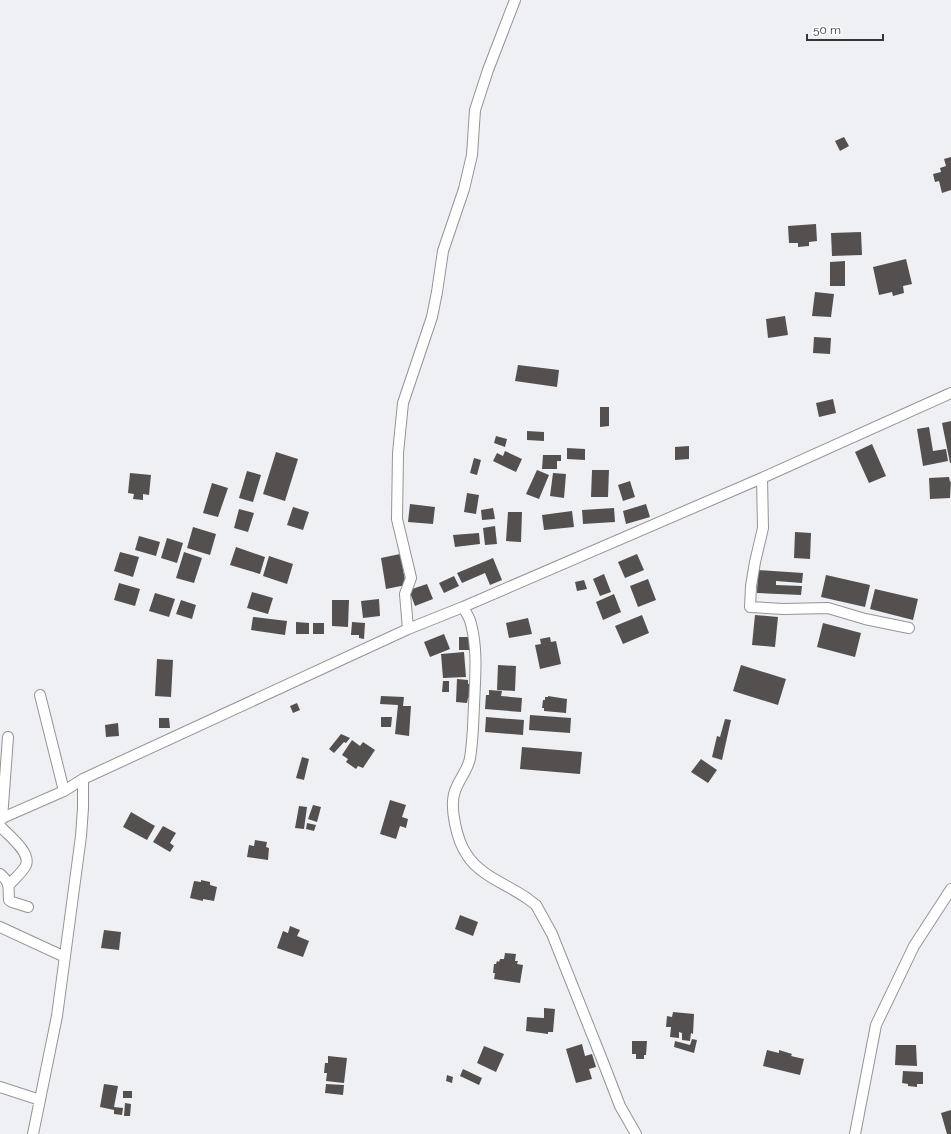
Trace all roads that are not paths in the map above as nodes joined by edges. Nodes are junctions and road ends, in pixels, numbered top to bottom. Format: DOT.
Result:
graph roads {
  1 [pos="515,0"];
  2 [pos="951,393"];
  3 [pos="762,478"];
  4 [pos="463,607"];
  5 [pos="909,628"];
  6 [pos="408,629"];
  7 [pos="40,695"];
  8 [pos="8,737"];
  9 [pos="83,778"];
  10 [pos="64,791"];
  11 [pos="1,821"];
  12 [pos="0,874"];
  13 [pos="9,885"];
  14 [pos="951,889"];
  15 [pos="28,907"];
  16 [pos="0,927"];
  17 [pos="65,957"];
  18 [pos="0,1088"];
  19 [pos="40,1100"];
  20 [pos="33,1134"];
  21 [pos="636,1134"];
  22 [pos="855,1134"];
  1 -- 6 [label="street"];
  2 -- 3 [label="street"];
  3 -- 4 [label="street"];
  3 -- 5 [label="street"];
  4 -- 6 [label="street"];
  4 -- 21 [label="street"];
  6 -- 9 [label="street"];
  7 -- 10 [label="street"];
  8 -- 11 [label="street"];
  9 -- 10 [label="street"];
  9 -- 17 [label="street"];
  10 -- 11 [label="street"];
  11 -- 13 [label="street"];
  12 -- 13 [label="street"];
  13 -- 15 [label="street"];
  14 -- 22 [label="street"];
  16 -- 17 [label="street"];
  17 -- 19 [label="street"];
  18 -- 19 [label="street"];
  19 -- 20 [label="street"];
}
